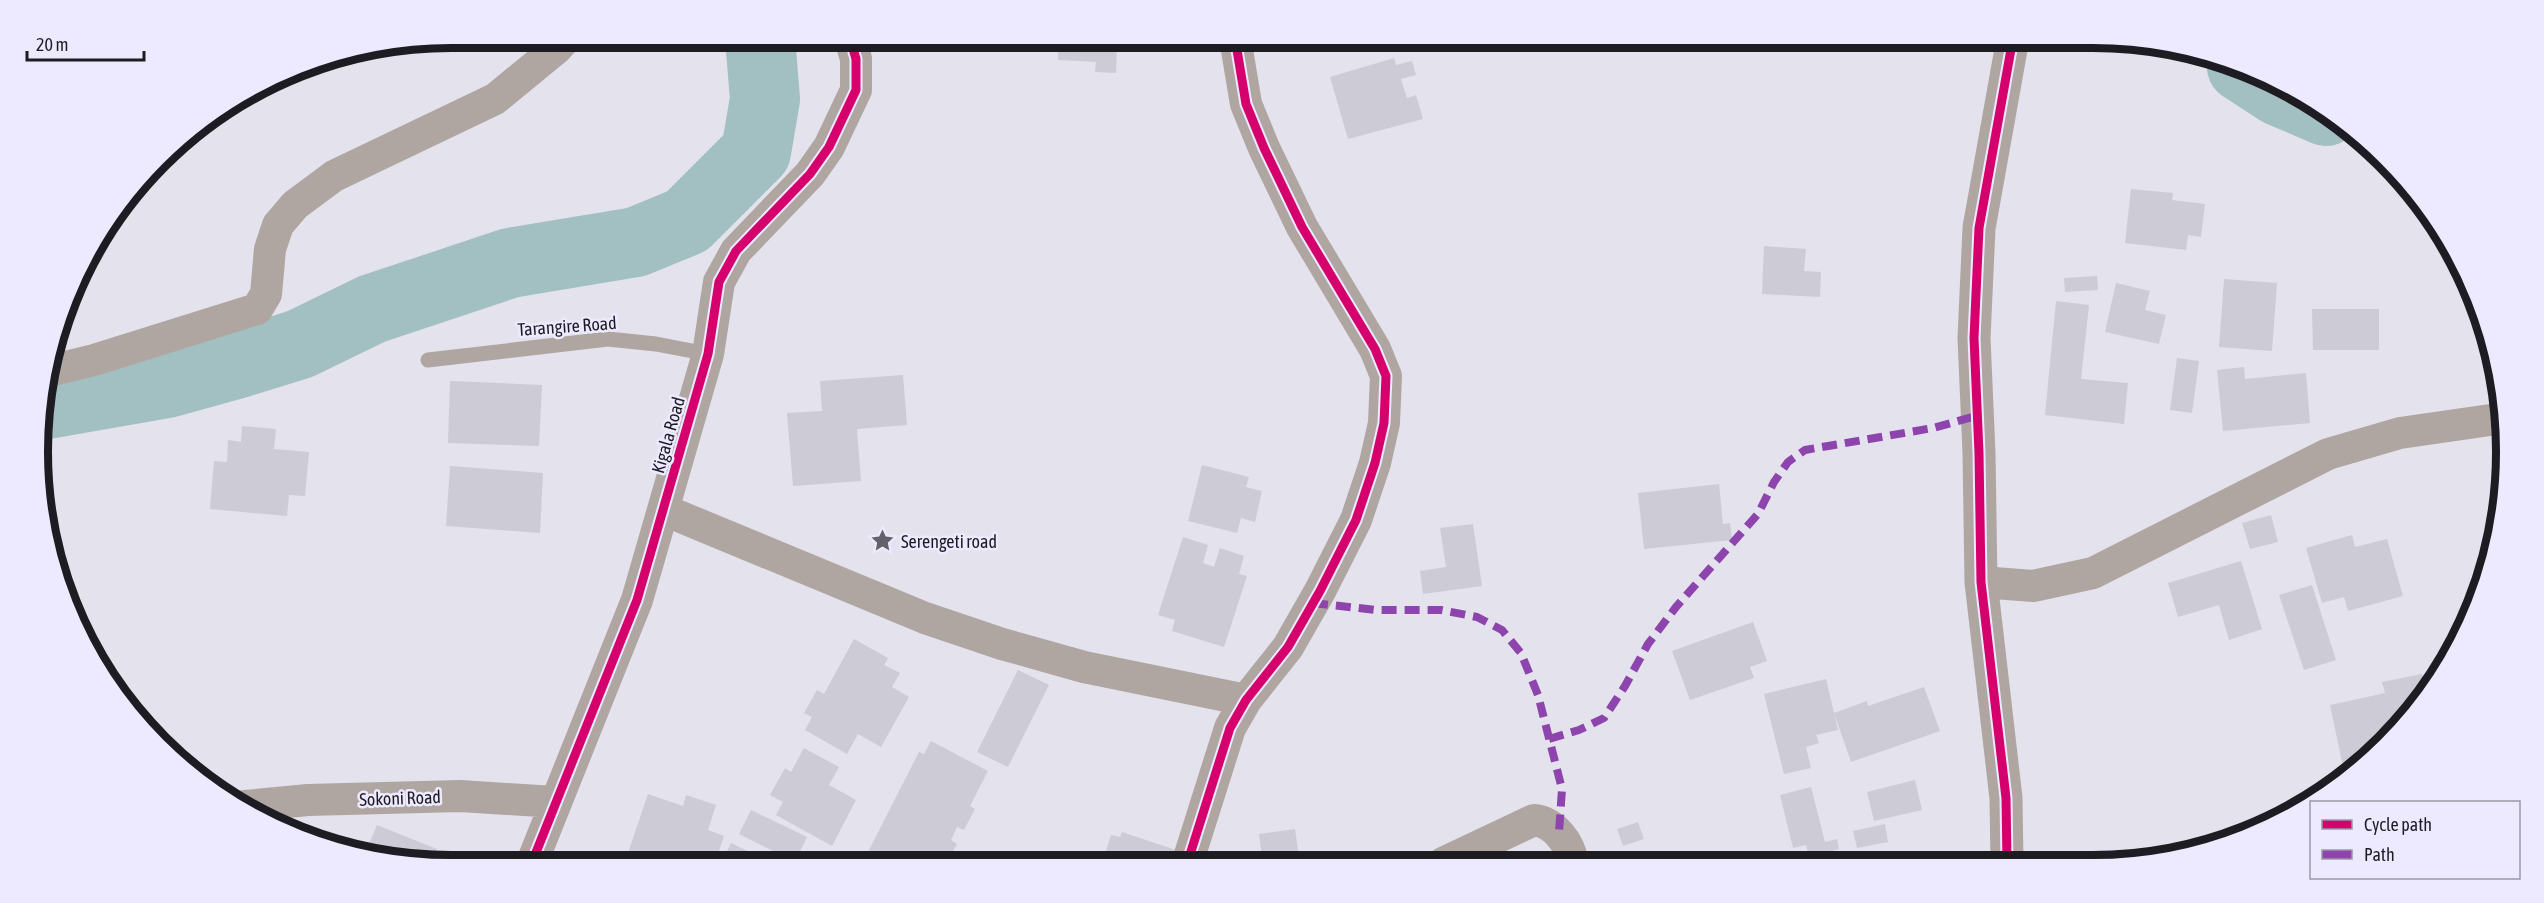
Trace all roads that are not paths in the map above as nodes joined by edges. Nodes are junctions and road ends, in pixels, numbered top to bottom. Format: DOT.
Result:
graph roads {
  1 [pos="557,48"];
  2 [pos="853,48"];
  3 [pos="1237,48"];
  4 [pos="2011,48"];
  5 [pos="708,354"];
  6 [pos="428,360"];
  7 [pos="57,369"];
  8 [pos="2495,419"];
  9 [pos="664,510"];
  10 [pos="1981,582"];
  11 [pos="1246,700"];
  12 [pos="555,802"];
  13 [pos="258,805"];
  14 [pos="535,855"];
  15 [pos="1190,855"];
  16 [pos="1460,855"];
  17 [pos="1571,855"];
  18 [pos="2007,855"];
  1 -- 7 [label="street"];
  2 -- 5 [label="street, Kigala Road"];
  3 -- 11 [label="street"];
  4 -- 10 [label="street"];
  5 -- 6 [label="lane, Tarangire Road"];
  5 -- 9 [label="street, Kigala Road"];
  8 -- 10 [label="street"];
  9 -- 11 [label="street"];
  9 -- 12 [label="street, Kigala Road"];
  10 -- 18 [label="street"];
  11 -- 15 [label="street"];
  12 -- 13 [label="street, Sokoni Road"];
  12 -- 14 [label="street, Kigala Road"];
  16 -- 17 [label="street"];
}
